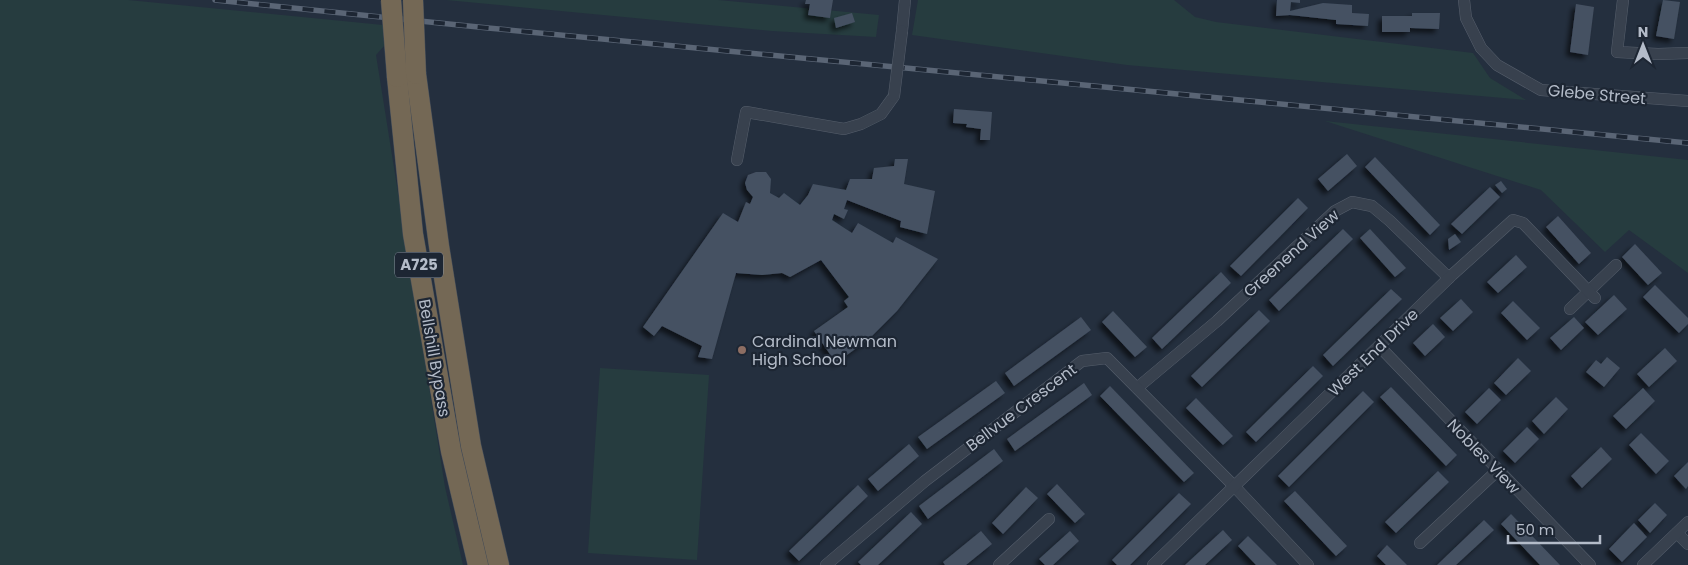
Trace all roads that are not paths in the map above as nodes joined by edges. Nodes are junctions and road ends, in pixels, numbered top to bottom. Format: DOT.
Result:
graph roads {
  1 [pos="391,0"];
  2 [pos="413,0"];
  3 [pos="905,0"];
  4 [pos="1464,0"];
  5 [pos="1623,0"];
  6 [pos="1688,53"];
  7 [pos="1688,101"];
  8 [pos="737,160"];
  9 [pos="1616,265"];
  10 [pos="1448,278"];
  11 [pos="1592,295"];
  12 [pos="1570,309"];
  13 [pos="1379,346"];
  14 [pos="1137,388"];
  15 [pos="1498,470"];
  16 [pos="1234,486"];
  17 [pos="1048,519"];
  18 [pos="1688,522"];
  19 [pos="1677,532"];
  20 [pos="1420,543"];
  21 [pos="1688,544"];
  22 [pos="478,565"];
  23 [pos="499,565"];
  24 [pos="826,565"];
  25 [pos="999,565"];
  26 [pos="1153,565"];
  27 [pos="1308,565"];
  28 [pos="1590,565"];
  29 [pos="1642,565"];
  1 -- 22 [label="highway, Bellshill Bypass / A725, bridge"];
  2 -- 23 [label="highway, Bellshill Bypass / A725, bridge"];
  3 -- 8 [label="street, bridge"];
  4 -- 7 [label="street, Glebe Street"];
  5 -- 6 [label="street"];
  9 -- 11 [label="street"];
  10 -- 11 [label="street, West End Drive"];
  10 -- 13 [label="street, West End Drive"];
  10 -- 14 [label="street, Greenend View"];
  11 -- 12 [label="street"];
  13 -- 15 [label="street, Nobles View"];
  13 -- 16 [label="street, West End Drive"];
  14 -- 16 [label="street, Bellvue Crescent"];
  14 -- 24 [label="street, Bellvue Crescent"];
  15 -- 20 [label="street"];
  15 -- 28 [label="street, Nobles View"];
  16 -- 26 [label="street, West End Drive"];
  16 -- 27 [label="street, Bellvue Crescent"];
  17 -- 25 [label="street"];
  18 -- 19 [label="street"];
  19 -- 21 [label="street"];
  19 -- 29 [label="street"];
}
